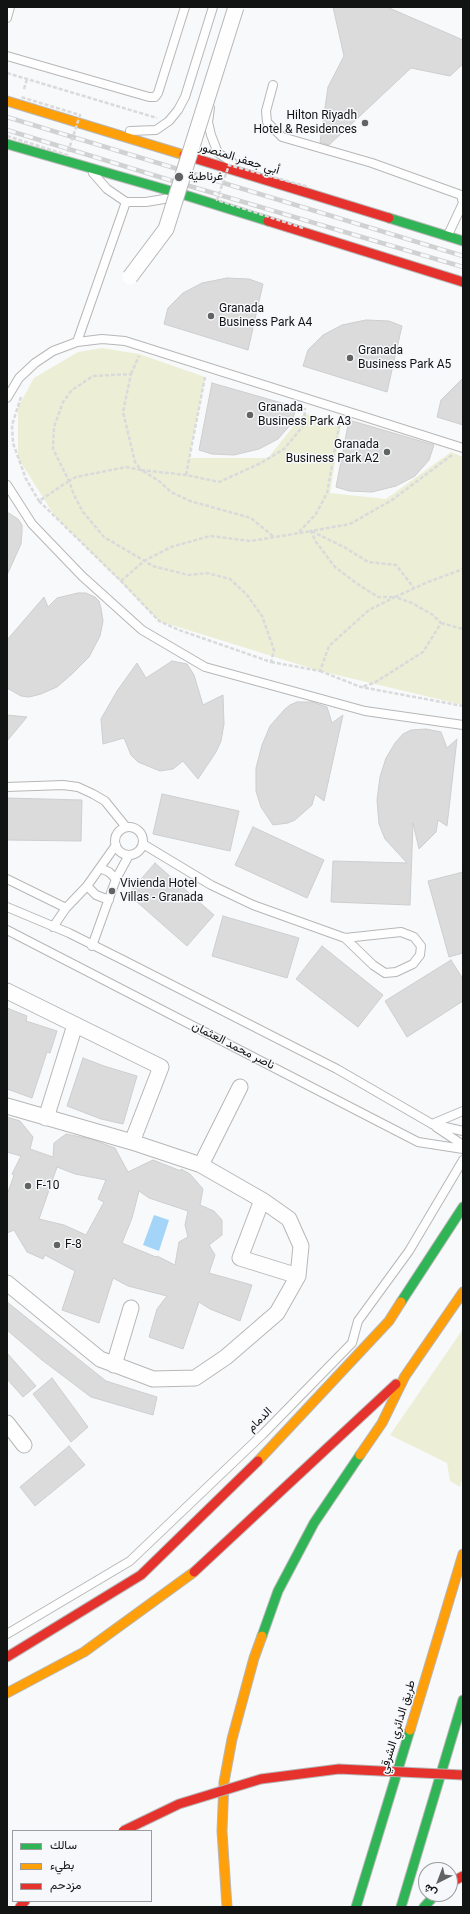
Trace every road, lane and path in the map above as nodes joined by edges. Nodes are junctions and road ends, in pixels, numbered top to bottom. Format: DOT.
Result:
graph roads {
  1 [pos="10,7"];
  2 [pos="185,7"];
  3 [pos="213,7"];
  4 [pos="236,7"];
  5 [pos="241,7"];
  6 [pos="7,18"];
  7 [pos="7,56"];
  8 [pos="7,73"];
  9 [pos="272,85"];
  10 [pos="21,97"];
  11 [pos="7,101"];
  12 [pos="169,121"];
  13 [pos="108,132"];
  14 [pos="7,136"];
  15 [pos="7,144"];
  16 [pos="89,167"];
  17 [pos="258,178"];
  18 [pos="309,188"];
  19 [pos="188,196"];
  20 [pos="126,202"];
  21 [pos="303,228"];
  22 [pos="448,236"];
  23 [pos="463,241"];
  24 [pos="130,277"];
  25 [pos="463,282"];
  26 [pos="77,342"];
  27 [pos="143,346"];
  28 [pos="132,353"];
  29 [pos="139,354"];
  30 [pos="207,367"];
  31 [pos="131,374"];
  32 [pos="22,395"];
  33 [pos="7,398"];
  34 [pos="305,398"];
  35 [pos="342,410"];
  36 [pos="462,448"];
  37 [pos="141,470"];
  38 [pos="186,475"];
  39 [pos="69,481"];
  40 [pos="7,485"];
  41 [pos="39,501"];
  42 [pos="311,531"];
  43 [pos="299,532"];
  44 [pos="275,537"];
  45 [pos="144,561"];
  46 [pos="463,569"];
  47 [pos="121,581"];
  48 [pos="414,588"];
  49 [pos="395,597"];
  50 [pos="441,623"];
  51 [pos="463,629"];
  52 [pos="271,662"];
  53 [pos="320,671"];
  54 [pos="360,687"];
  55 [pos="463,706"];
  56 [pos="463,726"];
  57 [pos="7,787"];
  58 [pos="126,827"];
  59 [pos="143,844"];
  60 [pos="116,845"];
  61 [pos="129,855"];
  62 [pos="100,868"];
  63 [pos="7,879"];
  64 [pos="116,879"];
  65 [pos="87,886"];
  66 [pos="109,900"];
  67 [pos="7,907"];
  68 [pos="66,908"];
  69 [pos="53,927"];
  70 [pos="7,930"];
  71 [pos="345,938"];
  72 [pos="92,946"];
  73 [pos="7,991"];
  74 [pos="75,1025"];
  75 [pos="240,1087"];
  76 [pos="7,1106"];
  77 [pos="463,1111"];
  78 [pos="46,1118"];
  79 [pos="432,1124"];
  80 [pos="463,1131"];
  81 [pos="132,1142"];
  82 [pos="463,1145"];
  83 [pos="463,1149"];
  84 [pos="463,1160"];
  85 [pos="201,1165"];
  86 [pos="262,1200"];
  87 [pos="463,1207"];
  88 [pos="298,1276"];
  89 [pos="7,1282"];
  90 [pos="463,1292"];
  91 [pos="131,1308"];
  92 [pos="114,1365"];
  93 [pos="405,1376"];
  94 [pos="7,1423"];
  95 [pos="24,1445"];
  96 [pos="463,1554"];
  97 [pos="7,1634"];
  98 [pos="7,1657"];
  99 [pos="7,1694"];
  100 [pos="463,1700"];
  101 [pos="463,1775"];
  102 [pos="124,1830"];
  103 [pos="227,1907"];
  104 [pos="356,1907"];
  105 [pos="401,1907"];
  1 -- 6 [label="lane"];
  2 -- 7 [label="lane"];
  3 -- 12 [label="lane"];
  4 -- 24 [label="street, bridge"];
  5 -- 17 [label="lane"];
  8 -- 12 [label="path"];
  9 -- 22 [label="lane"];
  10 -- 14 [label="path, bridge"];
  11 -- 13 [label="main road, أبي جعفر المنصور"];
  12 -- 13 [label="lane"];
  13 -- 17 [label="main road, أبي جعفر المنصور"];
  15 -- 16 [label="main road"];
  16 -- 19 [label="main road"];
  16 -- 20 [label="lane"];
  17 -- 22 [label="main road, أبي جعفر المنصور"];
  18 -- 21 [label="path, bridge"];
  19 -- 20 [label="lane"];
  19 -- 25 [label="main road"];
  20 -- 26 [label="lane"];
  22 -- 23 [label="main road, أبي جعفر المنصور"];
  26 -- 27 [label="lane"];
  26 -- 33 [label="lane"];
  27 -- 29 [label="path"];
  27 -- 30 [label="lane"];
  28 -- 29 [label="path"];
  29 -- 31 [label="path"];
  30 -- 34 [label="lane"];
  30 -- 38 [label="path"];
  31 -- 37 [label="path"];
  31 -- 39 [label="path"];
  32 -- 41 [label="path"];
  34 -- 35 [label="lane"];
  34 -- 38 [label="path"];
  35 -- 36 [label="lane"];
  35 -- 43 [label="path"];
  36 -- 42 [label="path"];
  37 -- 38 [label="path"];
  37 -- 39 [label="path"];
  37 -- 44 [label="path"];
  39 -- 41 [label="path"];
  39 -- 45 [label="path"];
  40 -- 56 [label="lane"];
  41 -- 47 [label="path"];
  42 -- 43 [label="path"];
  42 -- 48 [label="path"];
  42 -- 49 [label="path"];
  43 -- 44 [label="path"];
  44 -- 45 [label="path"];
  45 -- 47 [label="path"];
  45 -- 52 [label="path"];
  46 -- 48 [label="path"];
  47 -- 52 [label="path"];
  48 -- 49 [label="path"];
  49 -- 50 [label="path"];
  49 -- 53 [label="path"];
  50 -- 51 [label="path"];
  50 -- 54 [label="path"];
  52 -- 53 [label="path"];
  53 -- 54 [label="path"];
  54 -- 55 [label="path"];
  57 -- 58 [label="lane"];
  58 -- 59 [label="lane"];
  58 -- 60 [label="lane"];
  59 -- 61 [label="lane"];
  59 -- 71 [label="lane"];
  60 -- 61 [label="lane"];
  60 -- 62 [label="lane"];
  61 -- 64 [label="lane"];
  62 -- 64 [label="lane"];
  62 -- 65 [label="lane"];
  63 -- 68 [label="lane"];
  64 -- 66 [label="lane"];
  65 -- 66 [label="lane"];
  65 -- 68 [label="lane"];
  66 -- 72 [label="lane"];
  67 -- 69 [label="lane"];
  68 -- 69 [label="lane"];
  69 -- 72 [label="lane"];
  70 -- 83 [label="lane, ناصر محمد العثمان"];
  71 -- 71 [label="lane"];
  72 -- 79 [label="lane"];
  73 -- 74 [label="street"];
  74 -- 78 [label="street"];
  74 -- 81 [label="street"];
  75 -- 85 [label="street"];
  76 -- 78 [label="street"];
  77 -- 79 [label="lane"];
  78 -- 81 [label="street"];
  79 -- 80 [label="lane"];
  79 -- 82 [label="lane"];
  81 -- 85 [label="street"];
  84 -- 97 [label="lane, الدمام"];
  85 -- 86 [label="street"];
  86 -- 88 [label="street"];
  86 -- 88 [label="street"];
  87 -- 98 [label="main road"];
  88 -- 92 [label="street"];
  89 -- 92 [label="street"];
  90 -- 93 [label="main road"];
  91 -- 92 [label="street"];
  93 -- 99 [label="main road"];
  93 -- 103 [label="main road"];
  94 -- 95 [label="street"];
  96 -- 104 [label="main road, طريق الدائري الشرقي"];
  100 -- 105 [label="main road"];
  101 -- 102 [label="main road, bridge"];
}
